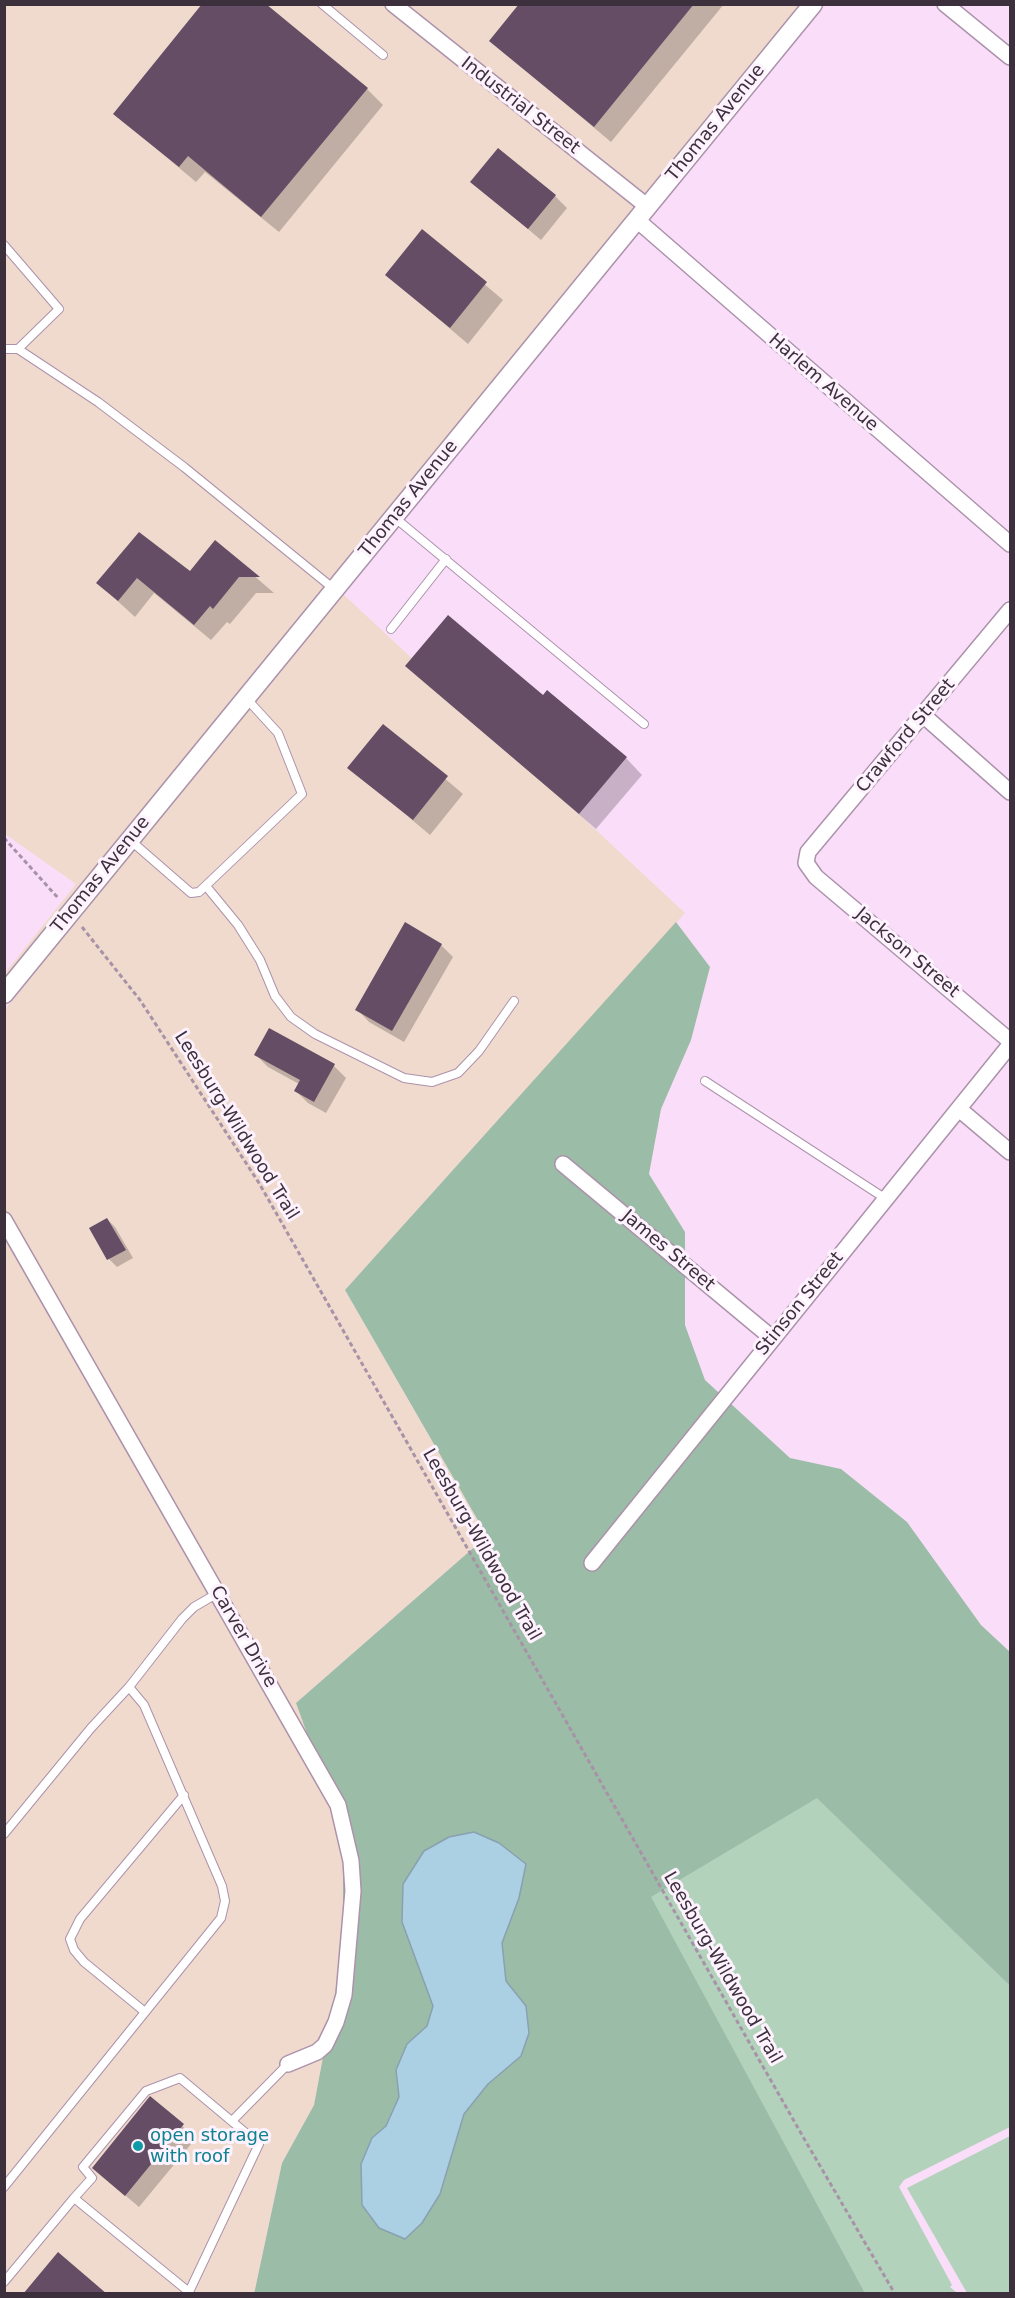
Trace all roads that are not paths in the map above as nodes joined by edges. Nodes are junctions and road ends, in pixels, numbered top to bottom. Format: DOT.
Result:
graph roads {
  1 [pos="322,4"];
  2 [pos="393,4"];
  3 [pos="813,4"];
  4 [pos="945,4"];
  5 [pos="383,55"];
  6 [pos="1011,57"];
  7 [pos="642,214"];
  8 [pos="4,245"];
  9 [pos="4,349"];
  10 [pos="18,349"];
  11 [pos="394,517"];
  12 [pos="1011,544"];
  13 [pos="446,559"];
  14 [pos="335,590"];
  15 [pos="1011,610"];
  16 [pos="392,629"];
  17 [pos="246,698"];
  18 [pos="923,715"];
  19 [pos="644,724"];
  20 [pos="1011,792"];
  21 [pos="130,840"];
  22 [pos="806,863"];
  23 [pos="206,886"];
  24 [pos="4,994"];
  25 [pos="514,1001"];
  26 [pos="1011,1043"];
  27 [pos="705,1081"];
  28 [pos="958,1109"];
  29 [pos="1011,1152"];
  30 [pos="563,1164"];
  31 [pos="886,1199"];
  32 [pos="4,1220"];
  33 [pos="772,1338"];
  34 [pos="592,1563"];
  35 [pos="218,1593"];
  36 [pos="129,1687"];
  37 [pos="184,1795"];
  38 [pos="4,1834"];
  39 [pos="145,2012"];
  40 [pos="288,2064"];
  41 [pos="232,2121"];
  42 [pos="4,2187"];
  43 [pos="74,2198"];
  44 [pos="4,2282"];
  45 [pos="188,2293"];
  1 -- 5 [label="lane"];
  2 -- 7 [label="street, Industrial Street"];
  3 -- 7 [label="street, Thomas Avenue"];
  4 -- 6 [label="street"];
  7 -- 11 [label="street, Thomas Avenue"];
  7 -- 12 [label="street, Harlem Avenue"];
  8 -- 10 [label="lane"];
  9 -- 10 [label="lane"];
  10 -- 14 [label="lane"];
  11 -- 13 [label="lane"];
  11 -- 14 [label="street, Thomas Avenue"];
  13 -- 16 [label="lane"];
  13 -- 19 [label="lane"];
  14 -- 17 [label="street, Thomas Avenue"];
  15 -- 18 [label="street, Crawford Street"];
  17 -- 21 [label="street, Thomas Avenue"];
  17 -- 23 [label="lane"];
  18 -- 20 [label="street"];
  18 -- 22 [label="street, Crawford Street"];
  21 -- 23 [label="lane"];
  21 -- 24 [label="street, Thomas Avenue"];
  22 -- 26 [label="street, Jackson Street"];
  23 -- 25 [label="lane"];
  26 -- 28 [label="street, Stinson Street"];
  27 -- 31 [label="lane"];
  28 -- 29 [label="street"];
  28 -- 31 [label="street, Stinson Street"];
  30 -- 33 [label="street, James Street"];
  31 -- 33 [label="street, Stinson Street"];
  32 -- 35 [label="street, Carver Drive"];
  33 -- 34 [label="street, Stinson Street"];
  35 -- 36 [label="lane"];
  35 -- 40 [label="street, Carver Drive"];
  36 -- 37 [label="lane"];
  36 -- 38 [label="lane"];
  37 -- 39 [label="lane"];
  37 -- 39 [label="lane"];
  39 -- 42 [label="lane"];
  40 -- 41 [label="lane"];
  41 -- 43 [label="lane"];
  41 -- 45 [label="lane"];
  43 -- 44 [label="lane"];
  43 -- 45 [label="lane"];
}
